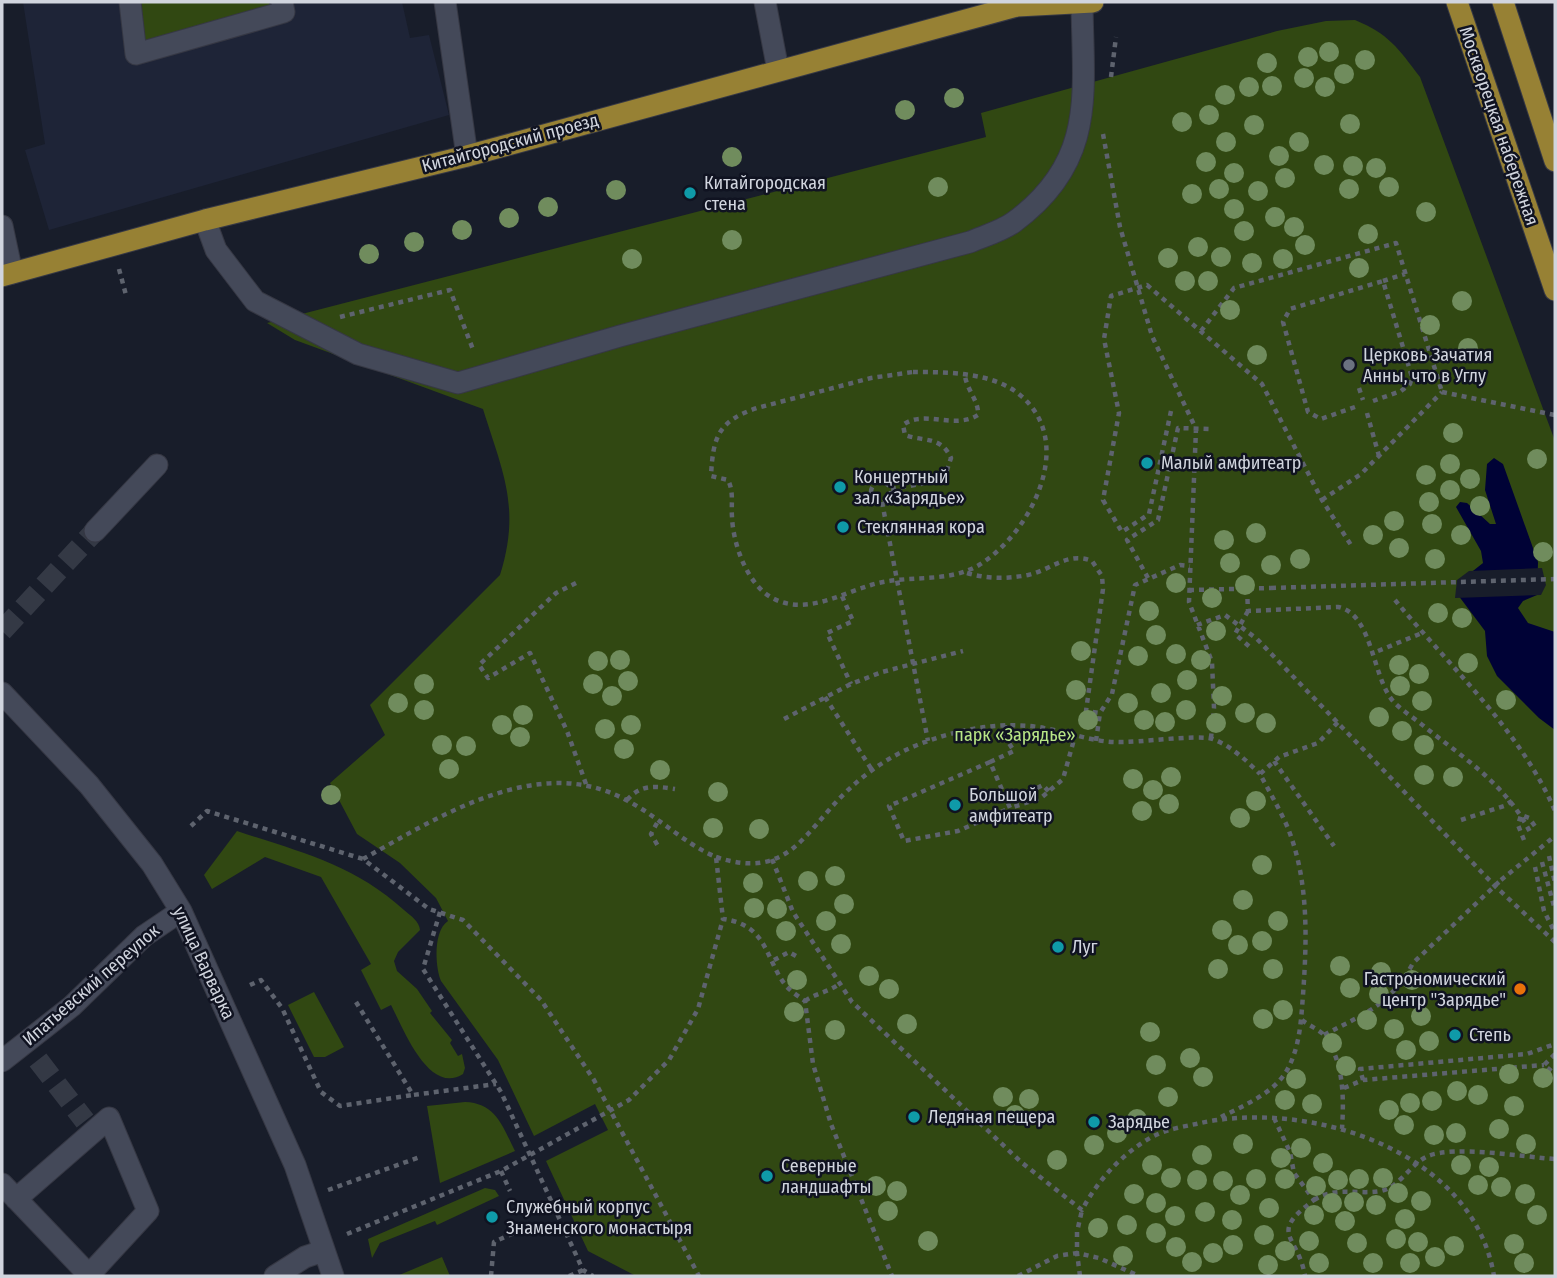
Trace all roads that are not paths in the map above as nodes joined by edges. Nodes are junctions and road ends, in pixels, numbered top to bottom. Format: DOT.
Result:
graph roads {
  1 [pos="130,2"];
  2 [pos="282,2"];
  3 [pos="445,2"];
  4 [pos="765,2"];
  5 [pos="1457,2"];
  6 [pos="1503,2"];
  7 [pos="1087,3"];
  8 [pos="1020,4"];
  9 [pos="778,70"];
  10 [pos="467,156"];
  11 [pos="1555,161"];
  12 [pos="205,220"];
  13 [pos="2,226"];
  14 [pos="7,275"];
  15 [pos="1555,290"];
  16 [pos="157,465"];
  17 [pos="95,531"];
  18 [pos="2,693"];
  19 [pos="181,911"];
  20 [pos="24,1043"];
  21 [pos="38,1060"];
  22 [pos="2,1061"];
  23 [pos="9,1192"];
  24 [pos="323,1251"];
  25 [pos="275,1276"];
  26 [pos="333,1276"];
  1 -- 2 [label="street"];
  3 -- 10 [label="street"];
  4 -- 9 [label="street"];
  5 -- 15 [label="main road, Москворецкая набережная"];
  6 -- 11 [label="main road"];
  7 -- 8 [label="main road, Китайгородский проезд"];
  7 -- 12 [label="street"];
  8 -- 9 [label="main road, Китайгородский проезд"];
  9 -- 10 [label="main road, Китайгородский проезд"];
  10 -- 12 [label="main road, Китайгородский проезд"];
  12 -- 14 [label="main road, Китайгородский проезд"];
  13 -- 14 [label="street"];
  16 -- 17 [label="street"];
  18 -- 19 [label="street, улица Варварка"];
  19 -- 20 [label="street, Ипатьевский переулок"];
  19 -- 24 [label="street, улица Варварка"];
  20 -- 21 [label="street"];
  20 -- 22 [label="street, Ипатьевский переулок"];
  23 -- 23 [label="street"];
  24 -- 25 [label="street"];
  24 -- 26 [label="street, улица Варварка"];
}
